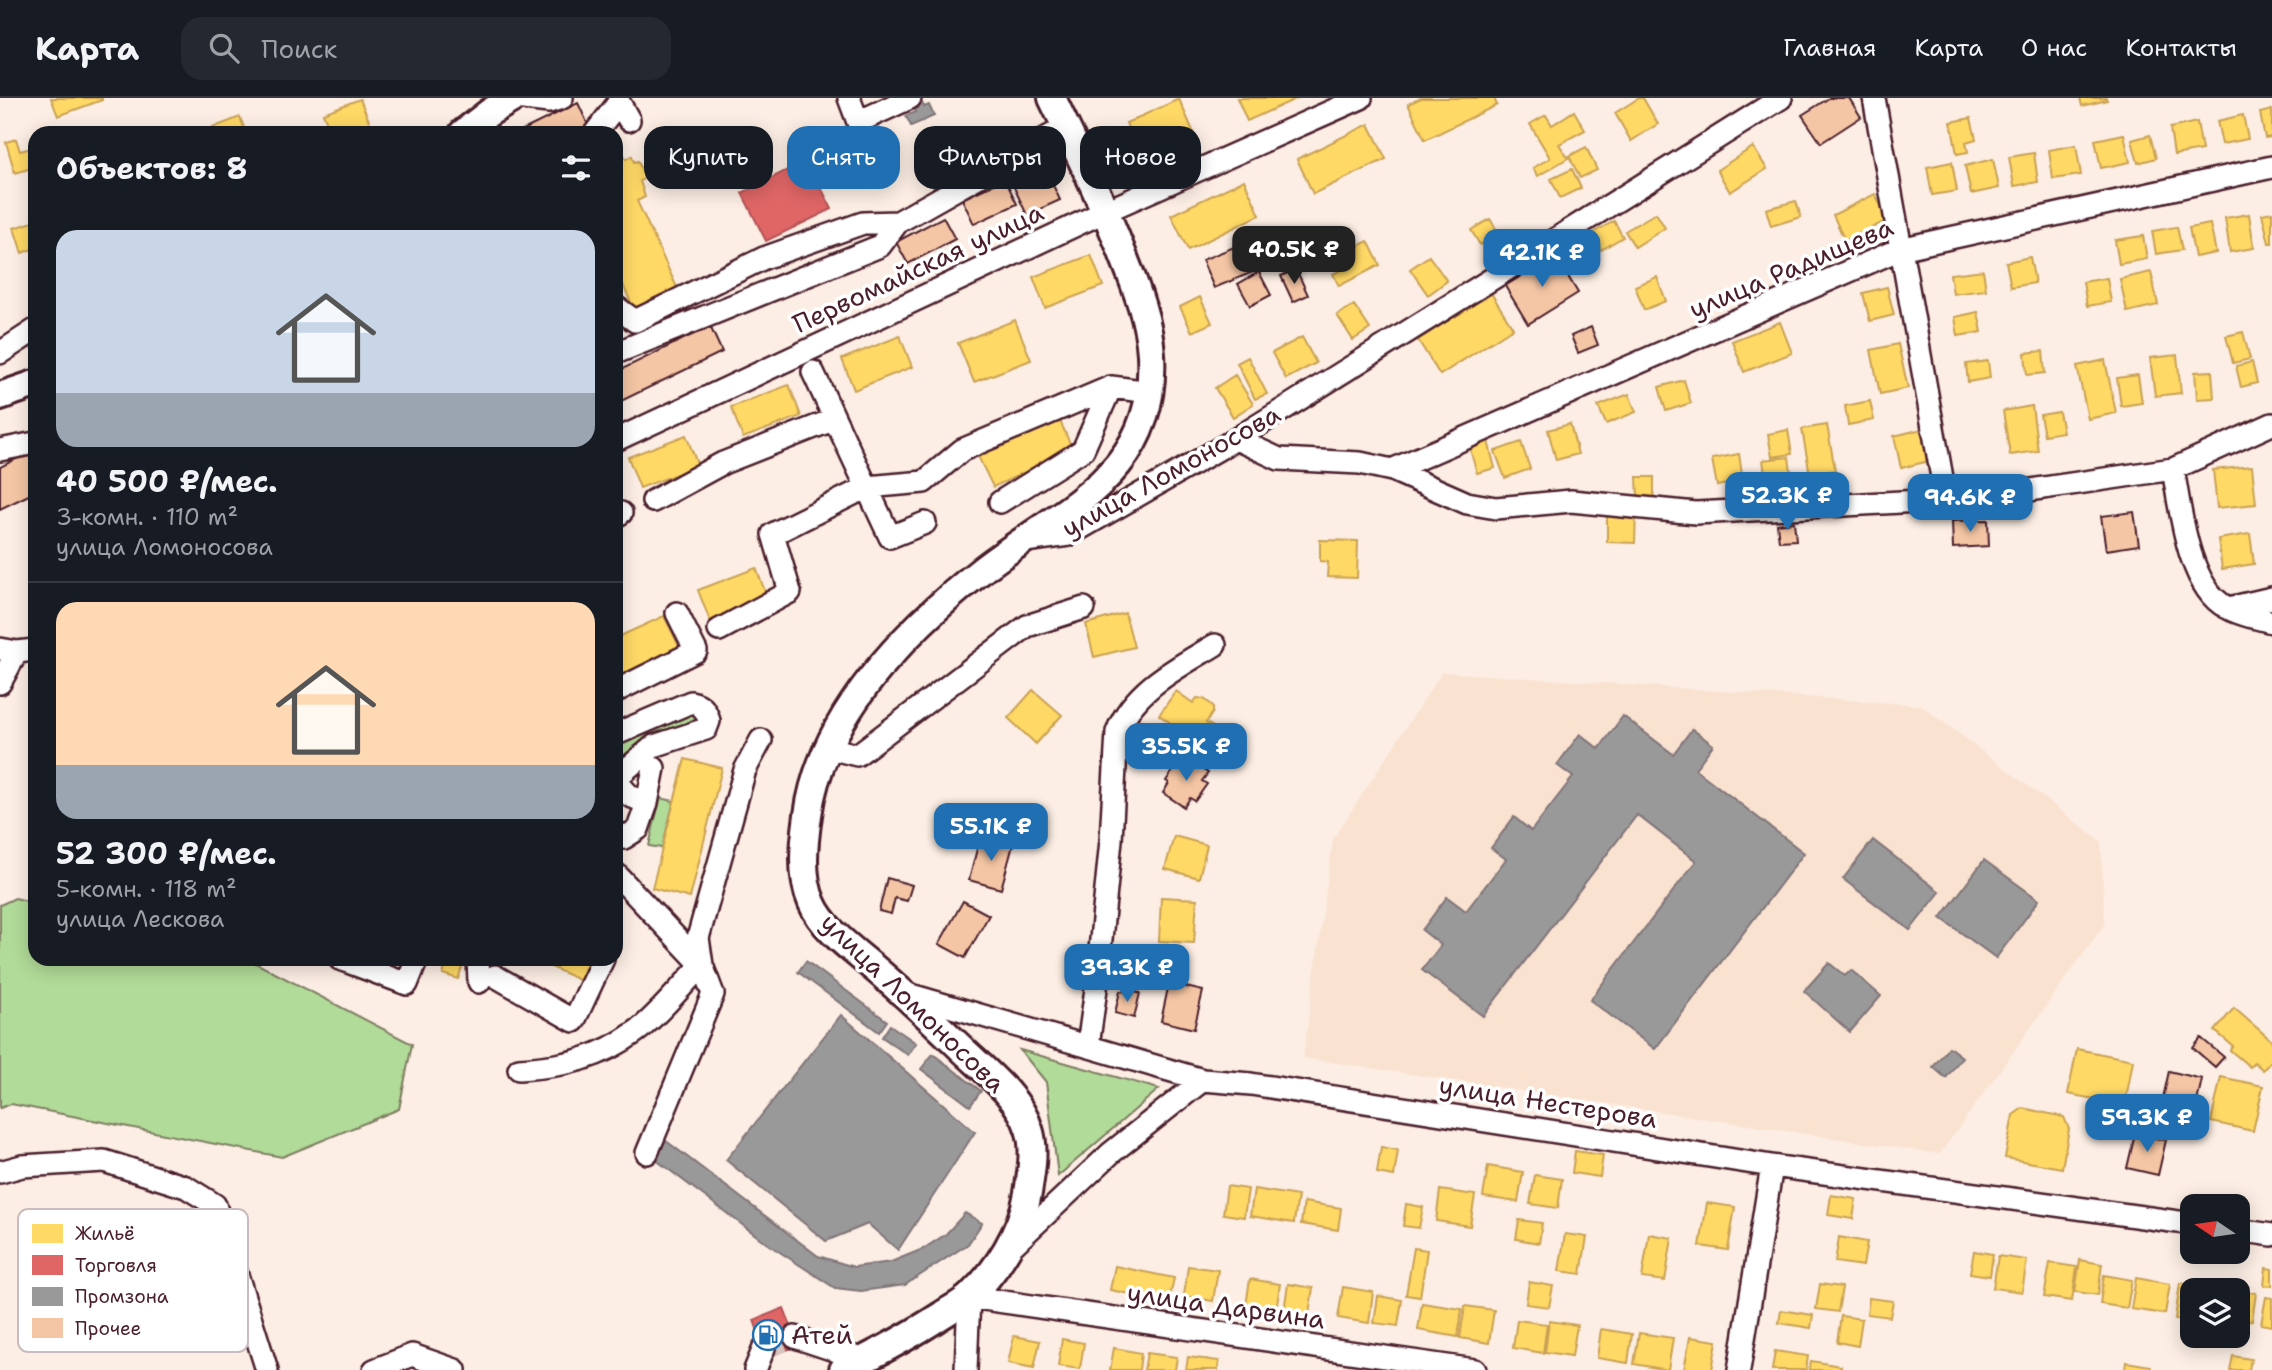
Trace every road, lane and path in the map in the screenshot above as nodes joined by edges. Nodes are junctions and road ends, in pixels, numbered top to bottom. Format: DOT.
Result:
graph roads {
  1 [pos="515,98"];
  2 [pos="562,98"];
  3 [pos="849,98"];
  4 [pos="911,98"];
  5 [pos="1052,98"];
  6 [pos="1361,98"];
  7 [pos="1781,98"];
  8 [pos="1874,98"];
  9 [pos="620,104"];
  10 [pos="1330,105"];
  11 [pos="472,126"];
  12 [pos="601,126"];
  13 [pos="1066,126"];
  14 [pos="1066,127"];
  15 [pos="2272,167"];
  16 [pos="956,189"];
  17 [pos="1106,211"];
  18 [pos="898,222"];
  19 [pos="1900,249"];
  20 [pos="623,312"];
  21 [pos="28,335"];
  22 [pos="623,350"];
  23 [pos="0,353"];
  24 [pos="813,372"];
  25 [pos="28,387"];
  26 [pos="1111,387"];
  27 [pos="1151,392"];
  28 [pos="0,397"];
  29 [pos="835,419"];
  30 [pos="2272,424"];
  31 [pos="623,437"];
  32 [pos="1236,439"];
  33 [pos="28,444"];
  34 [pos="0,450"];
  35 [pos="2173,469"];
  36 [pos="1392,470"];
  37 [pos="867,487"];
  38 [pos="1946,500"];
  39 [pos="653,501"];
  40 [pos="1000,502"];
  41 [pos="925,523"];
  42 [pos="1024,541"];
  43 [pos="2272,598"];
  44 [pos="1084,608"];
  45 [pos="2227,608"];
  46 [pos="677,613"];
  47 [pos="2272,622"];
  48 [pos="719,630"];
  49 [pos="1215,645"];
  50 [pos="17,650"];
  51 [pos="0,683"];
  52 [pos="623,688"];
  53 [pos="623,731"];
  54 [pos="761,740"];
  55 [pos="829,748"];
  56 [pos="653,768"];
  57 [pos="623,774"];
  58 [pos="623,788"];
  59 [pos="647,803"];
  60 [pos="623,837"];
  61 [pos="623,881"];
  62 [pos="702,965"];
  63 [pos="359,966"];
  64 [pos="414,966"];
  65 [pos="481,966"];
  66 [pos="600,966"];
  67 [pos="904,993"];
  68 [pos="1088,1046"];
  69 [pos="519,1069"];
  70 [pos="1203,1080"];
  71 [pos="647,1153"];
  72 [pos="1772,1166"];
  73 [pos="0,1172"];
  74 [pos="216,1209"];
  75 [pos="2180,1222"];
  76 [pos="2250,1232"];
  77 [pos="2272,1235"];
  78 [pos="1010,1249"];
  79 [pos="969,1297"];
  80 [pos="248,1310"];
  81 [pos="795,1337"];
  82 [pos="764,1348"];
  83 [pos="853,1365"];
  84 [pos="267,1370"];
  85 [pos="374,1370"];
  86 [pos="455,1370"];
  87 [pos="755,1370"];
  88 [pos="966,1370"];
  89 [pos="1475,1370"];
  90 [pos="1738,1370"];
  1 -- 2 [label="street"];
  1 -- 11 [label="main road"];
  3 -- 4 [label="street"];
  5 -- 13 [label="main road"];
  6 -- 10 [label="street, Первомайская улица"];
  7 -- 32 [label="street, улица Ломоносова"];
  8 -- 19 [label="street"];
  9 -- 12 [label="street"];
  10 -- 17 [label="street, Первомайская улица"];
  14 -- 17 [label="main road"];
  15 -- 19 [label="street, улица Радищева"];
  16 -- 18 [label="street"];
  17 -- 27 [label="main road"];
  17 -- 31 [label="street, Первомайская улица"];
  18 -- 20 [label="street"];
  18 -- 22 [label="street"];
  19 -- 36 [label="street, улица Радищева"];
  19 -- 38 [label="street"];
  21 -- 23 [label="street"];
  24 -- 29 [label="street"];
  25 -- 28 [label="main road"];
  26 -- 27 [label="street"];
  26 -- 37 [label="street"];
  26 -- 40 [label="street"];
  27 -- 42 [label="main road"];
  29 -- 37 [label="street"];
  29 -- 39 [label="street"];
  30 -- 35 [label="street"];
  32 -- 36 [label="street"];
  32 -- 42 [label="street, улица Ломоносова"];
  33 -- 34 [label="street"];
  35 -- 38 [label="street"];
  35 -- 45 [label="street"];
  36 -- 38 [label="street"];
  37 -- 41 [label="street"];
  37 -- 48 [label="street"];
  42 -- 55 [label="main road, улица Ломоносова"];
  43 -- 45 [label="street"];
  44 -- 55 [label="street"];
  45 -- 47 [label="street"];
  46 -- 52 [label="street"];
  49 -- 68 [label="street"];
  50 -- 51 [label="street"];
  53 -- 57 [label="street"];
  54 -- 62 [label="street"];
  55 -- 67 [label="main road, улица Ломоносова"];
  56 -- 59 [label="street"];
  58 -- 59 [label="street"];
  59 -- 60 [label="street"];
  61 -- 62 [label="street"];
  62 -- 69 [label="street"];
  62 -- 71 [label="street"];
  63 -- 64 [label="street"];
  65 -- 66 [label="street"];
  67 -- 68 [label="street, улица Нестерова"];
  67 -- 78 [label="main road, улица Ломоносова"];
  68 -- 70 [label="street, улица Нестерова"];
  70 -- 72 [label="street, улица Нестерова"];
  70 -- 78 [label="street"];
  72 -- 75 [label="street, улица Нестерова"];
  72 -- 90 [label="street"];
  73 -- 74 [label="street"];
  76 -- 77 [label="street"];
  78 -- 79 [label="main road, улица Ломоносова"];
  79 -- 83 [label="main road, улица Ломоносова"];
  79 -- 88 [label="street"];
  79 -- 89 [label="street, улица Дарвина"];
  80 -- 84 [label="street"];
  81 -- 83 [label="street"];
  82 -- 87 [label="street"];
  85 -- 86 [label="street"];
}
